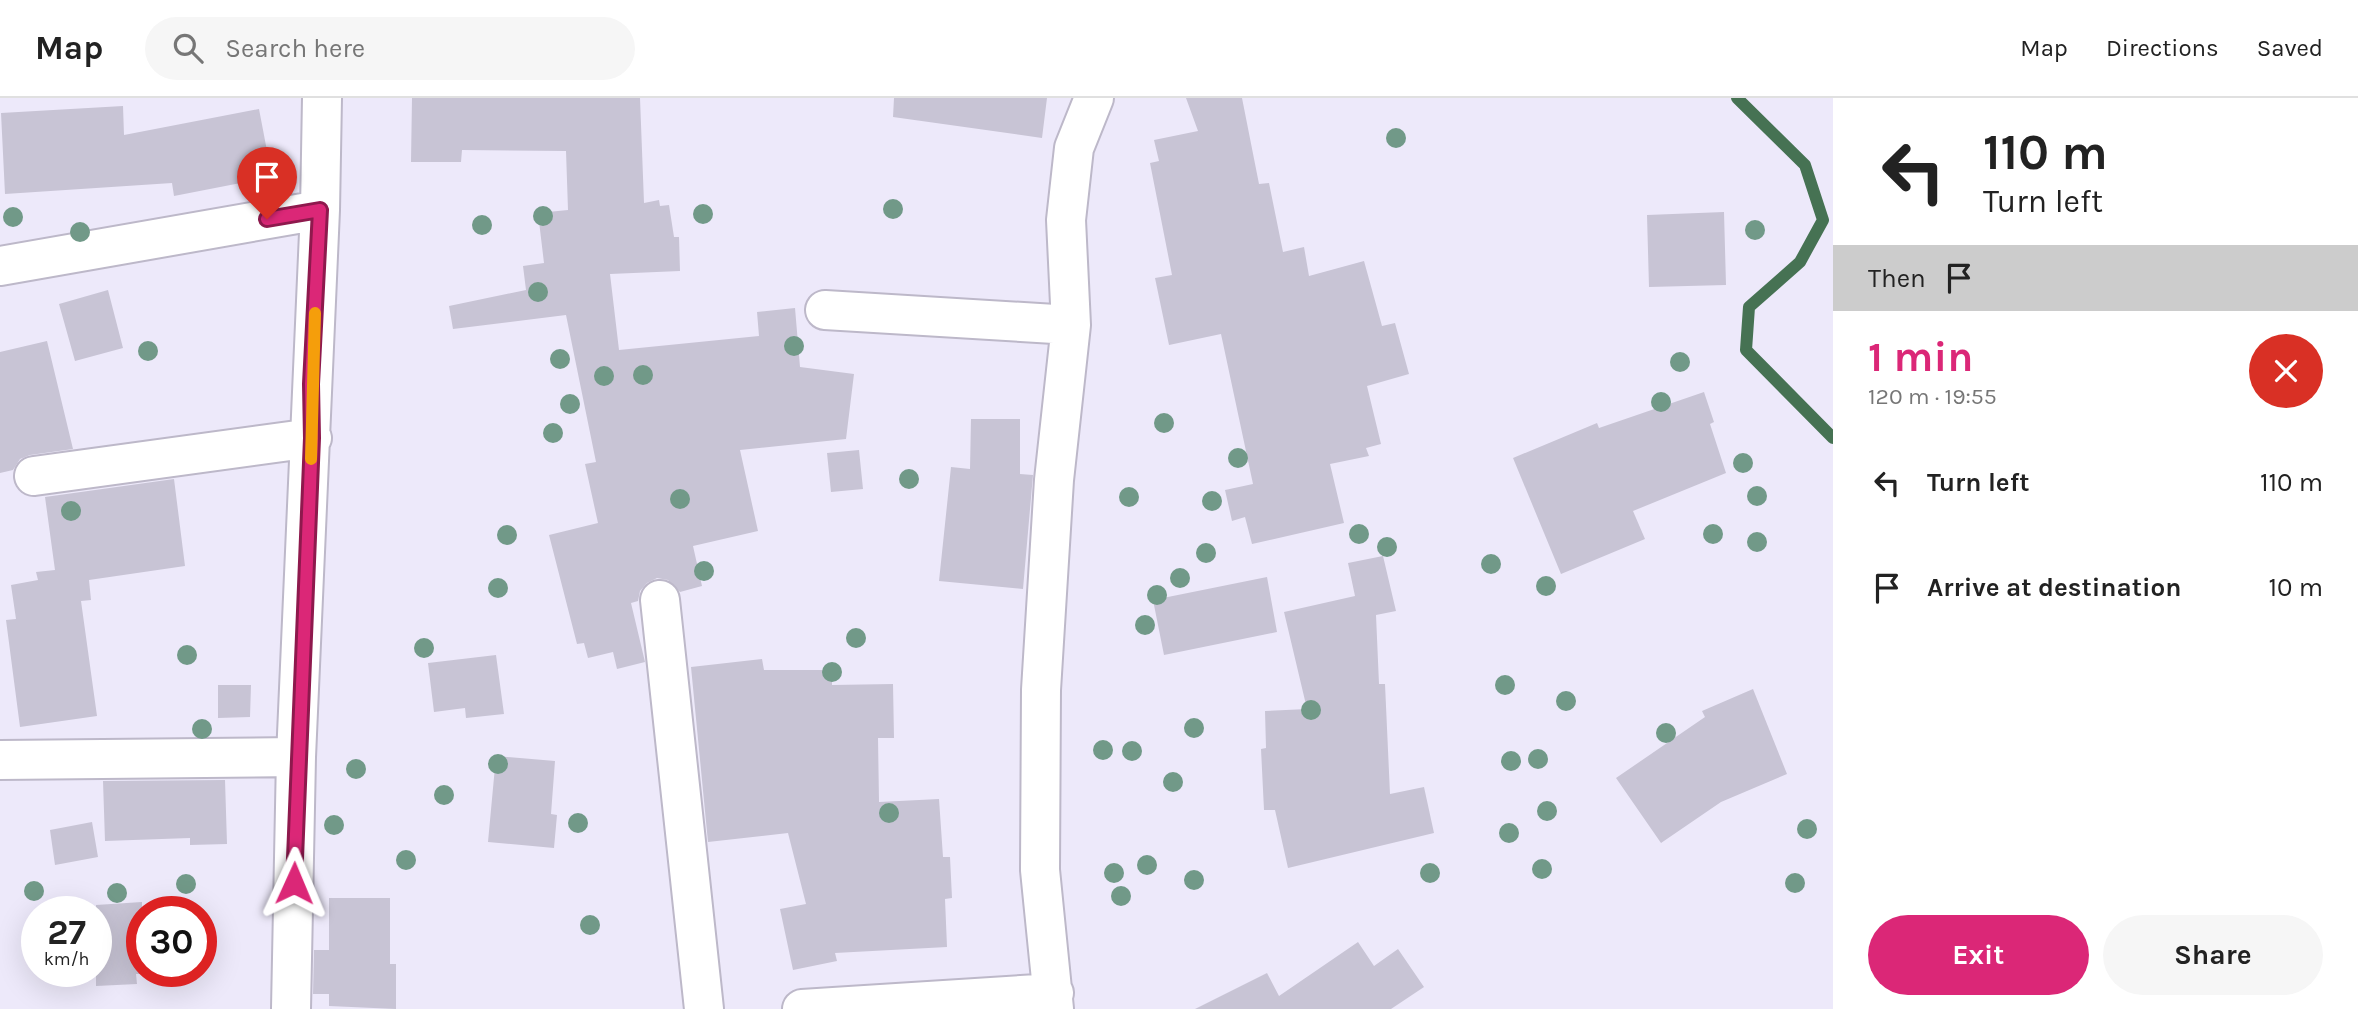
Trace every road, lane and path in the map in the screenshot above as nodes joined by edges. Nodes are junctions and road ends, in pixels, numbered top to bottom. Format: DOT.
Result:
graph roads {
  1 [pos="322,98"];
  2 [pos="1094,98"];
  3 [pos="320,210"];
  4 [pos="0,266"];
  5 [pos="825,310"];
  6 [pos="1072,325"];
  7 [pos="312,438"];
  8 [pos="34,476"];
  9 [pos="660,600"];
  10 [pos="296,757"];
  11 [pos="0,760"];
  12 [pos="1054,1001"];
  13 [pos="291,1009"];
  14 [pos="704,1009"];
  15 [pos="802,1009"];
  1 -- 3 [label="street"];
  2 -- 6 [label="street"];
  3 -- 4 [label="street"];
  3 -- 7 [label="street"];
  5 -- 6 [label="street"];
  6 -- 12 [label="street"];
  7 -- 8 [label="street"];
  7 -- 10 [label="street"];
  9 -- 14 [label="street"];
  10 -- 11 [label="street"];
  10 -- 13 [label="street"];
  12 -- 15 [label="street"];
}
